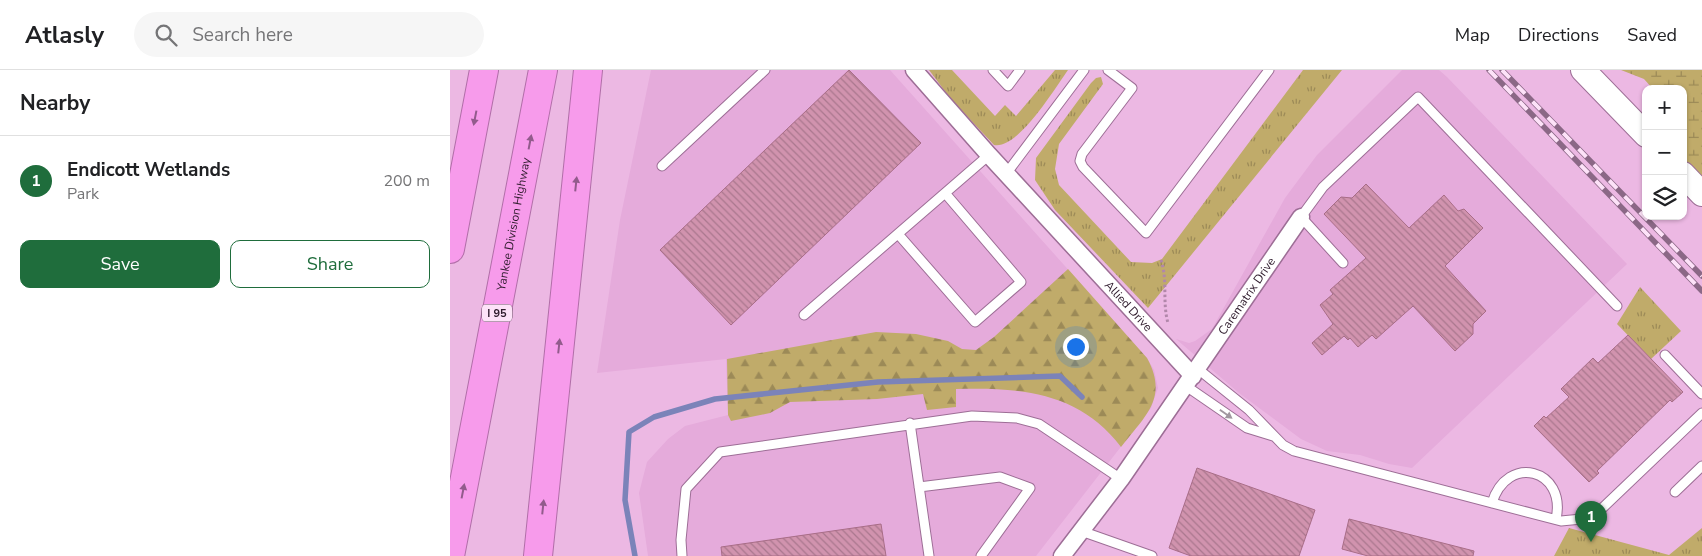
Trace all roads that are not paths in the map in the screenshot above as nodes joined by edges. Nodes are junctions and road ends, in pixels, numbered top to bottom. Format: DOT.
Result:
graph roads {
  1 [pos="484,70"];
  2 [pos="544,70"];
  3 [pos="588,70"];
  4 [pos="765,70"];
  5 [pos="914,70"];
  6 [pos="993,70"];
  7 [pos="1020,70"];
  8 [pos="1084,70"];
  9 [pos="1108,70"];
  10 [pos="1269,70"];
  11 [pos="1583,70"];
  12 [pos="1642,131"];
  13 [pos="989,155"];
  14 [pos="662,166"];
  15 [pos="1006,174"];
  16 [pos="1684,175"];
  17 [pos="945,193"];
  18 [pos="1702,194"];
  19 [pos="1301,217"];
  20 [pos="898,234"];
  21 [pos="450,249"];
  22 [pos="1343,263"];
  23 [pos="1617,306"];
  24 [pos="804,315"];
  25 [pos="1665,355"];
  26 [pos="1192,377"];
  27 [pos="1702,394"];
  28 [pos="1702,413"];
  29 [pos="910,423"];
  30 [pos="1273,436"];
  31 [pos="1702,466"];
  32 [pos="1121,479"];
  33 [pos="919,487"];
  34 [pos="1675,492"];
  35 [pos="1492,503"];
  36 [pos="1556,520"];
  37 [pos="1081,531"];
  38 [pos="1130,553"];
  39 [pos="450,556"];
  40 [pos="538,556"];
  41 [pos="682,556"];
  42 [pos="929,556"];
  43 [pos="981,556"];
  44 [pos="1062,556"];
  45 [pos="1152,556"];
  1 -- 21 [label="highway, one-way"];
  39 -- 2 [label="highway, Yankee Division Highway / I 95, one-way"];
  40 -- 3 [label="highway, one-way"];
  4 -- 14 [label="lane"];
  5 -- 13 [label="street, Allied Drive"];
  6 -- 7 [label="lane"];
  8 -- 15 [label="lane"];
  9 -- 10 [label="lane"];
  11 -- 12 [label="main road"];
  13 -- 15 [label="street, Allied Drive"];
  13 -- 17 [label="lane"];
  15 -- 26 [label="street, Allied Drive"];
  16 -- 18 [label="main road"];
  17 -- 20 [label="lane"];
  17 -- 20 [label="lane"];
  19 -- 22 [label="lane"];
  19 -- 23 [label="lane"];
  19 -- 26 [label="street, Carematrix Drive"];
  20 -- 24 [label="lane"];
  25 -- 27 [label="lane"];
  26 -- 30 [label="lane"];
  26 -- 30 [label="lane, one-way"];
  26 -- 32 [label="street"];
  28 -- 36 [label="lane"];
  29 -- 32 [label="lane"];
  29 -- 33 [label="lane"];
  29 -- 41 [label="lane"];
  30 -- 35 [label="lane"];
  31 -- 34 [label="lane"];
  32 -- 37 [label="street"];
  33 -- 42 [label="lane"];
  33 -- 43 [label="lane"];
  35 -- 36 [label="lane"];
  35 -- 36 [label="lane"];
  37 -- 38 [label="lane"];
  37 -- 44 [label="street"];
  38 -- 45 [label="lane"];
}
